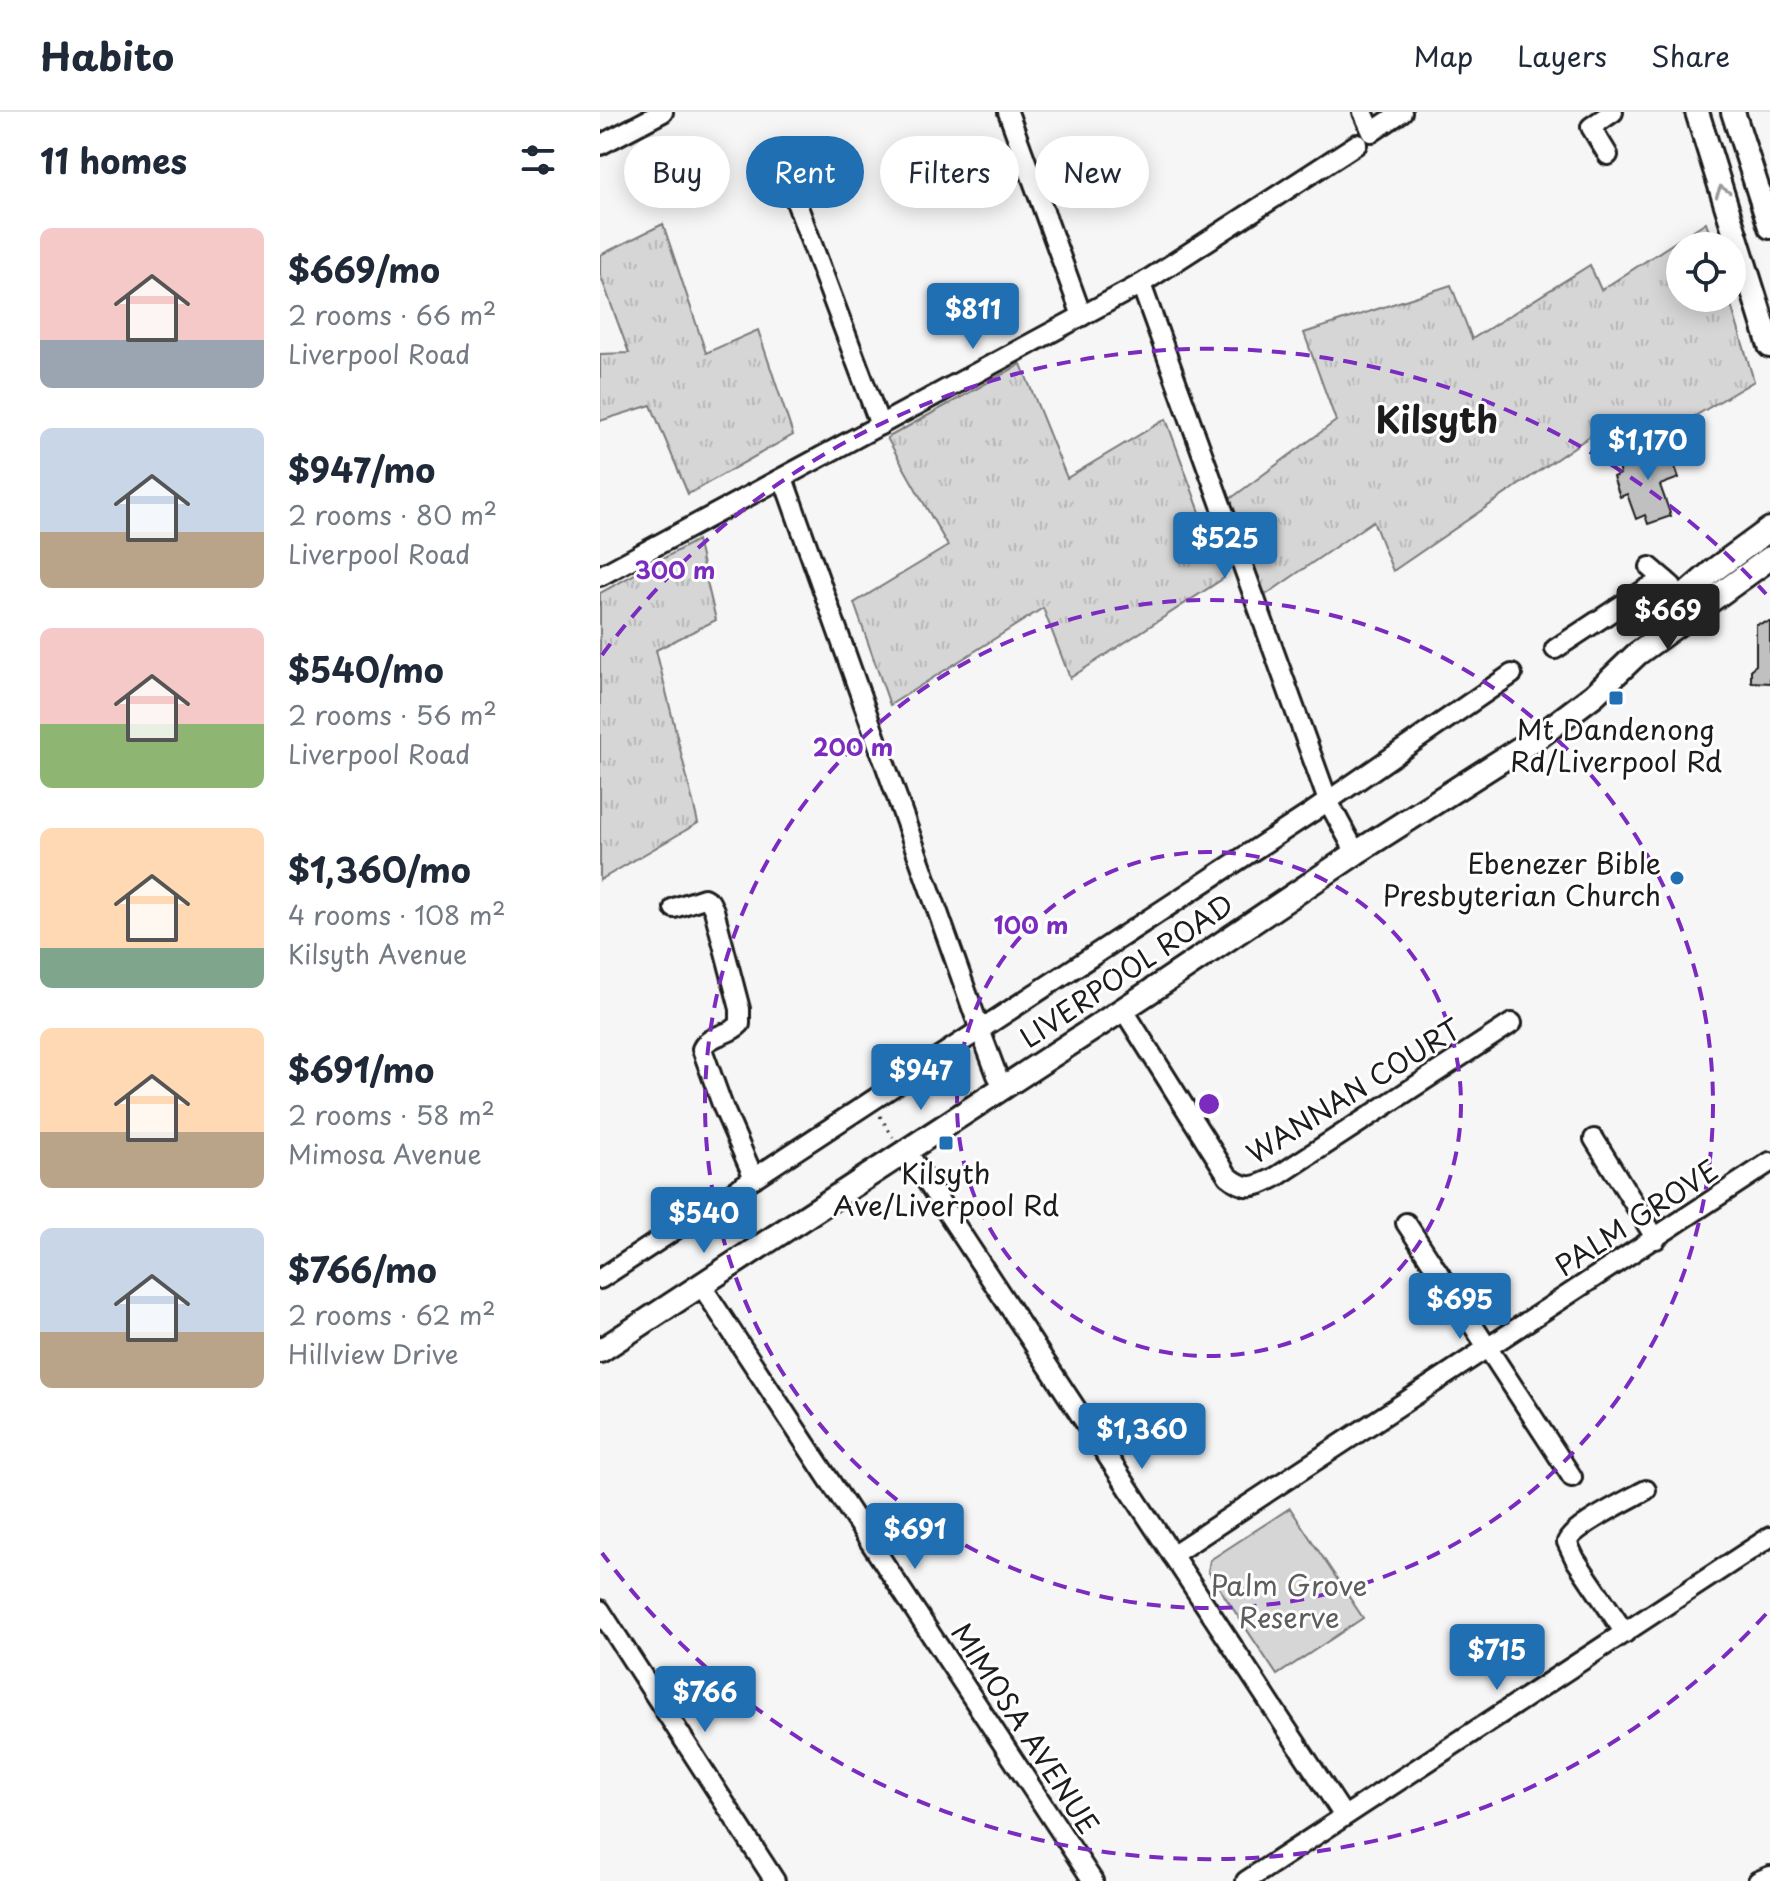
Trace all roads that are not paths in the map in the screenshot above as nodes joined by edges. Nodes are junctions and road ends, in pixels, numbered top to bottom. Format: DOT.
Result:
graph roads {
  1 [pos="1008,112"];
  2 [pos="1363,112"];
  3 [pos="1402,112"];
  4 [pos="1613,112"];
  5 [pos="1697,112"];
  6 [pos="1733,112"];
  7 [pos="659,113"];
  8 [pos="1357,144"];
  9 [pos="600,145"];
  10 [pos="1608,155"];
  11 [pos="798,208"];
  12 [pos="1770,227"];
  13 [pos="1141,284"];
  14 [pos="1082,316"];
  15 [pos="1770,346"];
  16 [pos="880,425"];
  17 [pos="783,478"];
  18 [pos="1770,529"];
  19 [pos="1770,558"];
  20 [pos="1650,567"];
  21 [pos="600,576"];
  22 [pos="1665,580"];
  23 [pos="1684,596"];
  24 [pos="1555,649"];
  25 [pos="1637,654"];
  26 [pos="1512,674"];
  27 [pos="1328,801"];
  28 [pos="1356,853"];
  29 [pos="674,908"];
  30 [pos="1123,1009"];
  31 [pos="1512,1023"];
  32 [pos="980,1030"];
  33 [pos="1003,1086"];
  34 [pos="1594,1139"];
  35 [pos="906,1150"];
  36 [pos="1770,1162"];
  37 [pos="754,1178"];
  38 [pos="1406,1223"];
  39 [pos="1656,1239"];
  40 [pos="600,1279"];
  41 [pos="701,1285"];
  42 [pos="1487,1348"];
  43 [pos="600,1351"];
  44 [pos="1572,1477"];
  45 [pos="1646,1490"];
  46 [pos="1770,1537"];
  47 [pos="1172,1555"];
  48 [pos="600,1610"];
  49 [pos="1625,1633"];
  50 [pos="1344,1816"];
  51 [pos="1770,1876"];
  52 [pos="775,1881"];
  53 [pos="1093,1881"];
  54 [pos="1246,1881"];
  55 [pos="1758,1881"];
  1 -- 14 [label="street"];
  2 -- 3 [label="street"];
  4 -- 10 [label="street"];
  15 -- 5 [label="main road, one-way"];
  6 -- 12 [label="main road"];
  7 -- 9 [label="street"];
  8 -- 13 [label="street"];
  11 -- 16 [label="street"];
  13 -- 14 [label="street"];
  13 -- 27 [label="street"];
  14 -- 16 [label="street"];
  16 -- 17 [label="street"];
  17 -- 21 [label="street"];
  17 -- 32 [label="street"];
  18 -- 23 [label="main road, LIVERPOOL ROAD"];
  19 -- 25 [label="main road, LIVERPOOL ROAD"];
  20 -- 22 [label="street"];
  22 -- 23 [label="street"];
  22 -- 24 [label="street"];
  23 -- 25 [label="main road, LIVERPOOL ROAD"];
  25 -- 28 [label="main road, LIVERPOOL ROAD"];
  26 -- 27 [label="street"];
  27 -- 28 [label="street"];
  27 -- 32 [label="street"];
  28 -- 30 [label="main road, LIVERPOOL ROAD"];
  29 -- 37 [label="street"];
  30 -- 31 [label="street, WANNAN COURT"];
  30 -- 33 [label="main road, LIVERPOOL ROAD"];
  32 -- 33 [label="street"];
  32 -- 37 [label="street"];
  33 -- 35 [label="main road, LIVERPOOL ROAD"];
  34 -- 39 [label="street"];
  35 -- 41 [label="main road, LIVERPOOL ROAD"];
  35 -- 47 [label="street"];
  36 -- 39 [label="street, PALM GROVE"];
  37 -- 40 [label="street"];
  38 -- 42 [label="street"];
  39 -- 42 [label="street, PALM GROVE"];
  41 -- 43 [label="main road, LIVERPOOL ROAD"];
  41 -- 53 [label="street, MIMOSA AVENUE"];
  42 -- 44 [label="street"];
  42 -- 47 [label="street, PALM GROVE"];
  45 -- 49 [label="street"];
  46 -- 49 [label="street"];
  47 -- 50 [label="street"];
  48 -- 52 [label="street"];
  49 -- 50 [label="street"];
  50 -- 54 [label="street"];
  51 -- 55 [label="street"];
}
